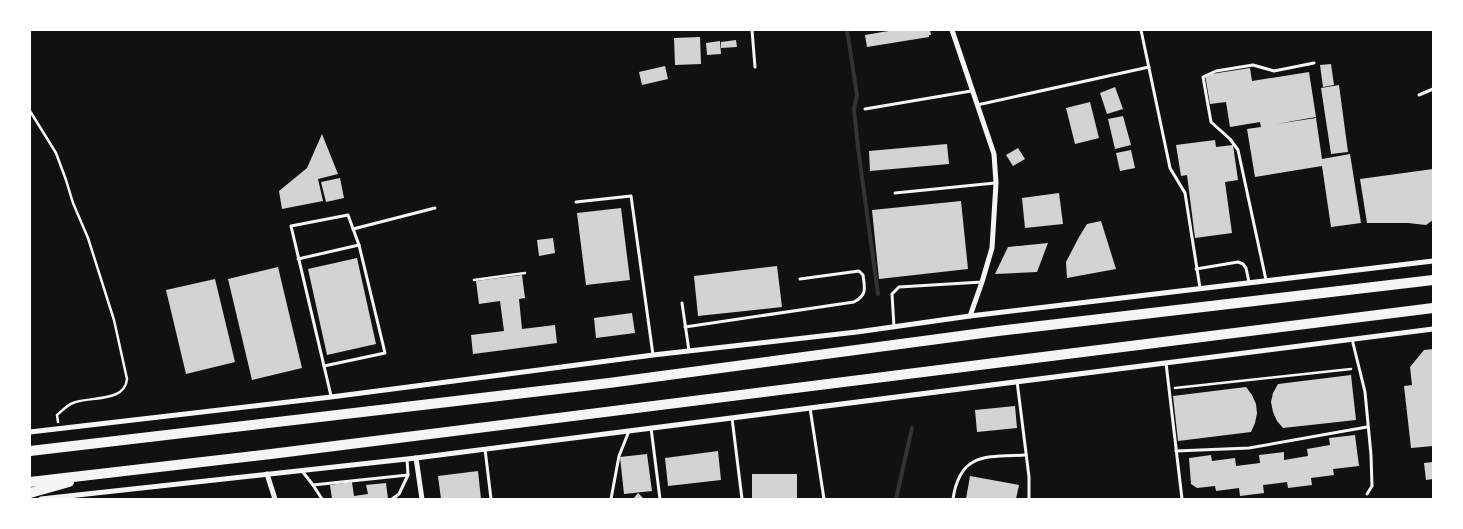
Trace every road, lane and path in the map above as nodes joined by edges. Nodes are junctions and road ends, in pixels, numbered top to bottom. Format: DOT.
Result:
graph roads {
  1 [pos="752,30"];
  2 [pos="952,30"];
  3 [pos="1141,30"];
  4 [pos="1314,63"];
  5 [pos="1149,67"];
  6 [pos="755,68"];
  7 [pos="971,90"];
  8 [pos="1433,90"];
  9 [pos="1419,96"];
  10 [pos="976,105"];
  11 [pos="865,108"];
  12 [pos="30,110"];
  13 [pos="996,183"];
  14 [pos="895,193"];
  15 [pos="576,202"];
  16 [pos="435,208"];
  17 [pos="353,228"];
  18 [pos="359,245"];
  19 [pos="298,258"];
  20 [pos="1433,261"];
  21 [pos="1196,269"];
  22 [pos="525,273"];
  23 [pos="800,279"];
  24 [pos="474,280"];
  25 [pos="1266,280"];
  26 [pos="1433,280"];
  27 [pos="982,282"];
  28 [pos="1249,282"];
  29 [pos="1200,288"];
  30 [pos="682,303"];
  31 [pos="1433,308"];
  32 [pos="970,316"];
  33 [pos="685,327"];
  34 [pos="894,327"];
  35 [pos="1433,329"];
  36 [pos="1352,339"];
  37 [pos="689,351"];
  38 [pos="654,355"];
  39 [pos="1166,362"];
  40 [pos="324,366"];
  41 [pos="1360,368"];
  42 [pos="1017,381"];
  43 [pos="1169,388"];
  44 [pos="332,396"];
  45 [pos="810,407"];
  46 [pos="732,418"];
  47 [pos="1367,427"];
  48 [pos="58,428"];
  49 [pos="652,428"];
  50 [pos="629,430"];
  51 [pos="30,432"];
  52 [pos="485,449"];
  53 [pos="30,451"];
  54 [pos="1176,452"];
  55 [pos="1026,455"];
  56 [pos="406,458"];
  57 [pos="416,458"];
  58 [pos="302,470"];
  59 [pos="101,473"];
  60 [pos="267,474"];
  61 [pos="408,475"];
  62 [pos="30,482"];
  63 [pos="313,485"];
  64 [pos="30,493"];
  65 [pos="1367,494"];
  66 [pos="41,499"];
  67 [pos="275,499"];
  68 [pos="322,499"];
  69 [pos="392,499"];
  70 [pos="422,499"];
  71 [pos="491,499"];
  72 [pos="611,499"];
  73 [pos="660,499"];
  74 [pos="742,499"];
  75 [pos="824,499"];
  76 [pos="953,499"];
  77 [pos="1028,499"];
  78 [pos="1182,499"];
  1 -- 6 [label="lane"];
  2 -- 7 [label="street"];
  3 -- 5 [label="lane"];
  4 -- 25 [label="lane"];
  5 -- 10 [label="lane"];
  5 -- 21 [label="lane"];
  7 -- 10 [label="street"];
  7 -- 11 [label="lane"];
  8 -- 9 [label="lane"];
  10 -- 13 [label="street"];
  12 -- 48 [label="path"];
  13 -- 14 [label="lane"];
  13 -- 27 [label="street"];
  15 -- 38 [label="lane"];
  16 -- 17 [label="lane"];
  17 -- 18 [label="lane"];
  17 -- 19 [label="lane"];
  18 -- 19 [label="lane"];
  18 -- 40 [label="lane"];
  19 -- 40 [label="lane"];
  20 -- 25 [label="street"];
  21 -- 28 [label="lane"];
  21 -- 29 [label="lane"];
  22 -- 24 [label="path"];
  23 -- 33 [label="lane"];
  25 -- 28 [label="street"];
  26 -- 53 [label="highway"];
  27 -- 32 [label="street"];
  27 -- 34 [label="lane"];
  28 -- 29 [label="street"];
  29 -- 32 [label="street"];
  30 -- 33 [label="lane"];
  31 -- 59 [label="highway"];
  32 -- 34 [label="street"];
  33 -- 37 [label="lane"];
  34 -- 37 [label="street"];
  35 -- 36 [label="street"];
  36 -- 39 [label="street"];
  36 -- 41 [label="lane"];
  37 -- 38 [label="street"];
  38 -- 44 [label="street"];
  39 -- 42 [label="street"];
  39 -- 43 [label="lane"];
  40 -- 44 [label="lane"];
  41 -- 43 [label="path"];
  41 -- 47 [label="lane"];
  42 -- 45 [label="street"];
  42 -- 55 [label="lane"];
  43 -- 54 [label="lane"];
  44 -- 48 [label="street"];
  45 -- 46 [label="street"];
  45 -- 75 [label="lane"];
  46 -- 49 [label="street"];
  46 -- 74 [label="lane"];
  47 -- 54 [label="lane"];
  47 -- 65 [label="lane"];
  48 -- 51 [label="street"];
  49 -- 50 [label="street"];
  49 -- 73 [label="lane"];
  50 -- 52 [label="street"];
  50 -- 72 [label="lane"];
  52 -- 57 [label="street"];
  52 -- 71 [label="lane"];
  54 -- 78 [label="lane"];
  55 -- 76 [label="lane"];
  55 -- 77 [label="lane"];
  56 -- 57 [label="street"];
  56 -- 58 [label="street"];
  56 -- 61 [label="lane"];
  57 -- 70 [label="street"];
  58 -- 60 [label="street"];
  58 -- 63 [label="lane"];
  59 -- 62 [label="highway"];
  59 -- 64 [label="highway"];
  60 -- 66 [label="street"];
  60 -- 67 [label="street"];
  61 -- 63 [label="lane"];
  61 -- 69 [label="lane"];
  63 -- 68 [label="lane"];
}
